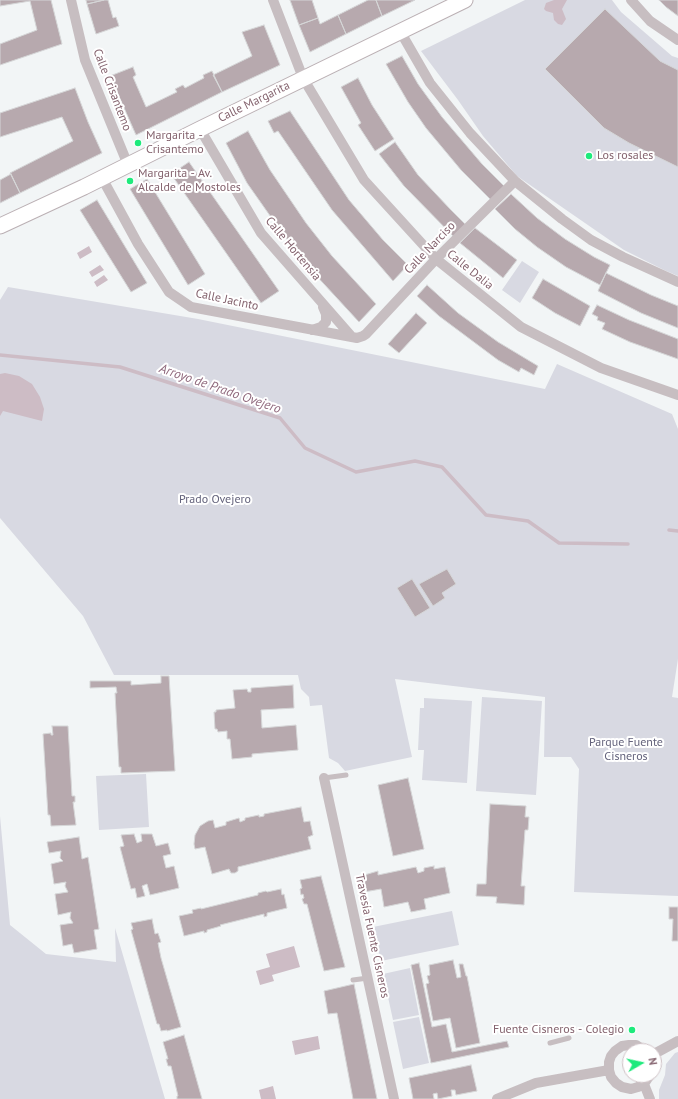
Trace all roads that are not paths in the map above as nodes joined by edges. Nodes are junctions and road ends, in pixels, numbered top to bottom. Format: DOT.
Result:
graph roads {
  1 [pos="71,0"];
  2 [pos="273,0"];
  3 [pos="465,0"];
  4 [pos="631,0"];
  5 [pos="400,31"];
  6 [pos="678,40"];
  7 [pos="303,78"];
  8 [pos="200,129"];
  9 [pos="128,164"];
  10 [pos="102,178"];
  11 [pos="515,181"];
  12 [pos="0,226"];
  13 [pos="436,259"];
  14 [pos="678,282"];
  15 [pos="316,295"];
  16 [pos="312,330"];
  17 [pos="366,334"];
  18 [pos="352,337"];
  19 [pos="678,394"];
  20 [pos="346,775"];
  21 [pos="324,778"];
  22 [pos="368,978"];
  23 [pos="354,980"];
  24 [pos="569,1038"];
  25 [pos="678,1041"];
  26 [pos="550,1043"];
  27 [pos="622,1046"];
  28 [pos="662,1050"];
  29 [pos="609,1070"];
  30 [pos="644,1084"];
  31 [pos="394,1099"];
  32 [pos="497,1099"];
  33 [pos="650,1099"];
  1 -- 9 [label="street, Calle Crisantemo"];
  2 -- 7 [label="street, Calle Dalia"];
  3 -- 5 [label="street, Calle Margarita"];
  4 -- 6 [label="street"];
  5 -- 7 [label="street, Calle Margarita"];
  5 -- 11 [label="street"];
  7 -- 8 [label="street, Calle Margarita"];
  7 -- 13 [label="street, Calle Dalia"];
  8 -- 9 [label="street, Calle Margarita"];
  8 -- 15 [label="street, Calle Hortensia"];
  9 -- 10 [label="street, Calle Margarita"];
  10 -- 12 [label="street, Calle Margarita"];
  10 -- 16 [label="street, Calle Jacinto"];
  11 -- 13 [label="street, Calle Narciso"];
  11 -- 14 [label="street"];
  13 -- 17 [label="street, Calle Narciso"];
  13 -- 19 [label="street, Calle Dalia"];
  15 -- 16 [label="street"];
  15 -- 18 [label="street, Calle Hortensia"];
  16 -- 18 [label="street, Calle Jacinto"];
  17 -- 18 [label="street, Calle Jacinto"];
  20 -- 21 [label="lane"];
  21 -- 22 [label="street, Travesía Fuente Cisneros"];
  22 -- 23 [label="lane"];
  22 -- 31 [label="street, Travesía Fuente Cisneros"];
  24 -- 26 [label="lane"];
  25 -- 28 [label="street"];
  27 -- 29 [label="street"];
  29 -- 30 [label="street"];
  29 -- 32 [label="street"];
  30 -- 33 [label="street"];
}
